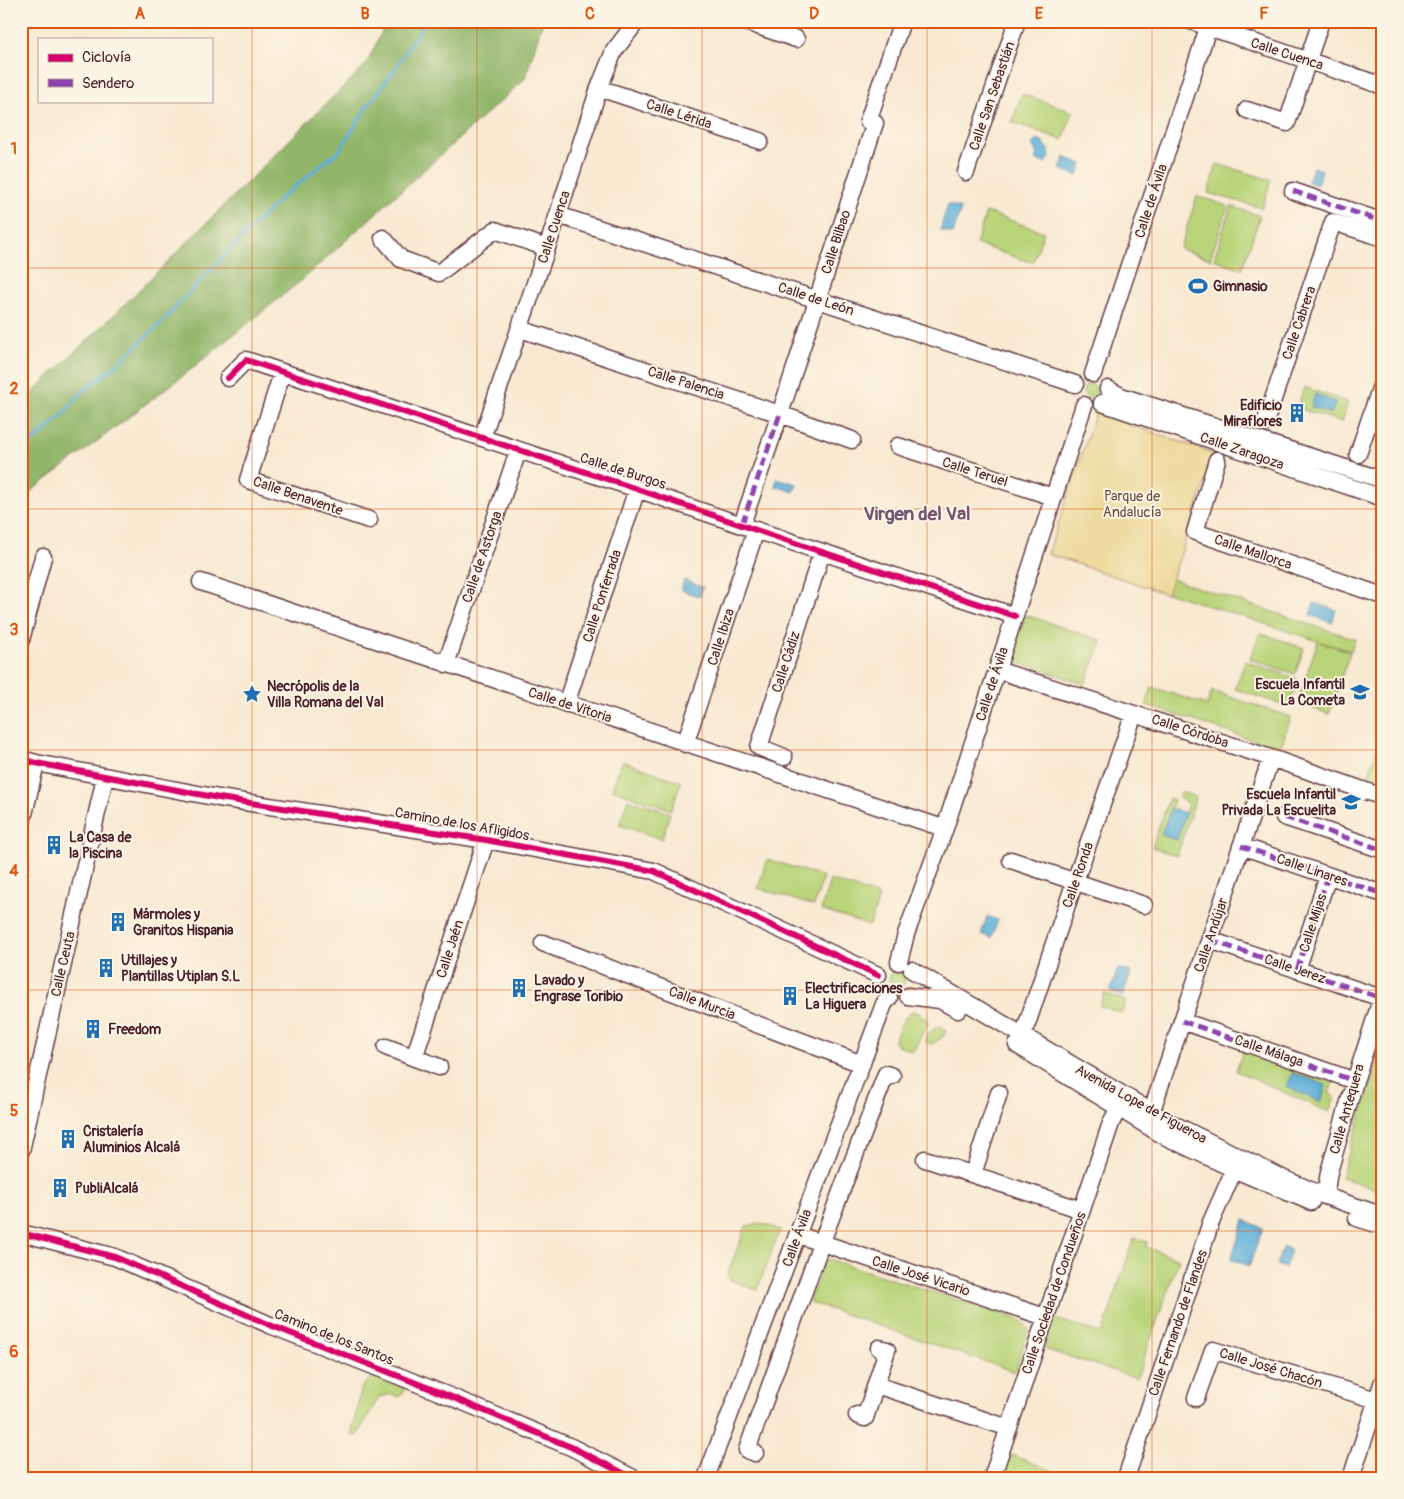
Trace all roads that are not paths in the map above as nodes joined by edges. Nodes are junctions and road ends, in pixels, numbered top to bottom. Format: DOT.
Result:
graph roads {
  1 [pos="637,21"];
  2 [pos="743,21"];
  3 [pos="902,21"];
  4 [pos="1018,21"];
  5 [pos="1191,21"];
  6 [pos="1321,21"];
  7 [pos="1208,28"];
  8 [pos="796,39"];
  9 [pos="1308,61"];
  10 [pos="1383,86"];
  11 [pos="599,88"];
  12 [pos="1246,110"];
  13 [pos="760,141"];
  14 [pos="966,172"];
  15 [pos="1293,191"];
  16 [pos="558,215"];
  17 [pos="1383,222"];
  18 [pos="384,238"];
  19 [pos="1383,238"];
  20 [pos="547,248"];
  21 [pos="818,300"];
  22 [pos="520,328"];
  23 [pos="282,373"];
  24 [pos="1093,374"];
  25 [pos="228,378"];
  26 [pos="1383,380"];
  27 [pos="1075,384"];
  28 [pos="1105,396"];
  29 [pos="1084,405"];
  30 [pos="780,414"];
  31 [pos="1265,423"];
  32 [pos="482,438"];
  33 [pos="852,440"];
  34 [pos="898,446"];
  35 [pos="518,451"];
  36 [pos="1358,454"];
  37 [pos="1217,460"];
  38 [pos="1383,480"];
  39 [pos="637,488"];
  40 [pos="1053,498"];
  41 [pos="1383,498"];
  42 [pos="369,520"];
  43 [pos="749,527"];
  44 [pos="822,552"];
  45 [pos="43,557"];
  46 [pos="201,582"];
  47 [pos="1383,596"];
  48 [pos="1015,616"];
  49 [pos="21,640"];
  50 [pos="446,664"];
  51 [pos="997,670"];
  52 [pos="566,704"];
  53 [pos="1134,714"];
  54 [pos="685,744"];
  55 [pos="784,757"];
  56 [pos="1271,758"];
  57 [pos="28,761"];
  58 [pos="105,776"];
  59 [pos="1383,797"];
  60 [pos="1284,817"];
  61 [pos="21,826"];
  62 [pos="943,828"];
  63 [pos="486,840"];
  64 [pos="1241,846"];
  65 [pos="1383,850"];
  66 [pos="1011,860"];
  67 [pos="1328,876"];
  68 [pos="1075,881"];
  69 [pos="1383,894"];
  70 [pos="1144,905"];
  71 [pos="1210,940"];
  72 [pos="543,943"];
  73 [pos="906,966"];
  74 [pos="1297,970"];
  75 [pos="878,975"];
  76 [pos="908,996"];
  77 [pos="1382,996"];
  78 [pos="889,998"];
  79 [pos="1182,1020"];
  80 [pos="1023,1036"];
  81 [pos="386,1047"];
  82 [pos="414,1058"];
  83 [pos="862,1064"];
  84 [pos="439,1067"];
  85 [pos="892,1076"];
  86 [pos="1355,1082"];
  87 [pos="999,1093"];
  88 [pos="1118,1109"];
  89 [pos="1150,1112"];
  90 [pos="21,1151"];
  91 [pos="925,1159"];
  92 [pos="1234,1170"];
  93 [pos="973,1174"];
  94 [pos="1325,1196"];
  95 [pos="1082,1210"];
  96 [pos="1383,1214"];
  97 [pos="1383,1226"];
  98 [pos="21,1233"];
  99 [pos="798,1235"];
  100 [pos="821,1244"];
  101 [pos="1045,1317"];
  102 [pos="879,1348"];
  103 [pos="1383,1381"];
  104 [pos="876,1385"];
  105 [pos="1196,1398"];
  106 [pos="1379,1401"];
  107 [pos="857,1415"];
  108 [pos="1009,1428"];
  109 [pos="755,1453"];
  110 [pos="633,1478"];
  111 [pos="706,1478"];
  112 [pos="992,1478"];
  113 [pos="1126,1478"];
  114 [pos="1351,1478"];
  1 -- 11 [label="street, Calle Cuenca"];
  2 -- 8 [label="street"];
  3 -- 21 [label="street, Calle Bilbao"];
  4 -- 14 [label="street, Calle San Sebastián"];
  5 -- 7 [label="street, Calle Cuenca"];
  6 -- 9 [label="street"];
  7 -- 9 [label="street, Calle Cuenca"];
  7 -- 24 [label="street, Calle de Ávila"];
  9 -- 10 [label="street, Calle Cuenca"];
  9 -- 12 [label="street"];
  11 -- 13 [label="street, Calle Lérida"];
  11 -- 16 [label="street, Calle Cuenca"];
  15 -- 17 [label="street"];
  16 -- 20 [label="street, Calle Cuenca"];
  16 -- 21 [label="street, Calle de León"];
  18 -- 20 [label="street"];
  19 -- 31 [label="street, Calle Cabrera"];
  20 -- 22 [label="street, Calle Cuenca"];
  21 -- 27 [label="street, Calle de León"];
  21 -- 30 [label="street, Calle Bilbao"];
  22 -- 30 [label="street, Calle Palencia"];
  22 -- 32 [label="street, Calle Cuenca"];
  23 -- 25 [label="street, Calle de Burgos"];
  23 -- 32 [label="street, Calle de Burgos"];
  23 -- 42 [label="street, Calle Benavente"];
  24 -- 27 [label="street"];
  24 -- 28 [label="street"];
  26 -- 36 [label="street"];
  27 -- 29 [label="street"];
  28 -- 29 [label="street"];
  28 -- 38 [label="street, Calle Zaragoza"];
  28 -- 41 [label="street, Calle Zaragoza"];
  29 -- 40 [label="street, Calle de Ávila"];
  30 -- 33 [label="street, Calle Palencia"];
  30 -- 43 [label="street, Calle Bilbao"];
  32 -- 35 [label="street, Calle de Burgos"];
  34 -- 40 [label="street, Calle Teruel"];
  35 -- 39 [label="street, Calle de Burgos"];
  35 -- 50 [label="street, Calle de Astorga"];
  37 -- 47 [label="street, Calle Mallorca"];
  39 -- 43 [label="street, Calle de Burgos"];
  39 -- 52 [label="street, Calle Ponferrada"];
  40 -- 48 [label="street, Calle de Ávila"];
  43 -- 44 [label="street, Calle de Burgos"];
  43 -- 54 [label="street, Calle Ibiza"];
  44 -- 48 [label="street, Calle de Burgos"];
  44 -- 55 [label="street, Calle Cádiz"];
  45 -- 49 [label="street"];
  46 -- 50 [label="street, Calle de Vitoria"];
  48 -- 51 [label="street, Calle de Ávila"];
  50 -- 52 [label="street, Calle de Vitoria"];
  51 -- 53 [label="street, Calle Córdoba"];
  51 -- 62 [label="street, Calle de Ávila"];
  52 -- 54 [label="street, Calle de Vitoria"];
  53 -- 56 [label="street, Calle Córdoba"];
  53 -- 68 [label="street, Calle Ronda"];
  54 -- 62 [label="street, Calle de Vitoria"];
  56 -- 59 [label="street, Calle Córdoba"];
  56 -- 64 [label="street, Calle Andújar"];
  57 -- 58 [label="street, Camino de los Afligidos"];
  57 -- 61 [label="street"];
  58 -- 63 [label="street, Camino de los Afligidos"];
  58 -- 90 [label="street, Calle Ceuta"];
  60 -- 65 [label="street"];
  62 -- 73 [label="street, Calle de Ávila"];
  63 -- 75 [label="street, Camino de los Afligidos"];
  63 -- 82 [label="street, Calle Jaén"];
  64 -- 67 [label="street, Calle Linares"];
  64 -- 71 [label="street, Calle Andújar"];
  66 -- 68 [label="street"];
  67 -- 69 [label="street, Calle Linares"];
  67 -- 74 [label="street, Calle Mijas"];
  68 -- 70 [label="street"];
  68 -- 80 [label="street, Calle Ronda"];
  71 -- 74 [label="street, Calle Jerez"];
  71 -- 79 [label="street, Calle Andújar"];
  72 -- 83 [label="street, Calle Murcia"];
  73 -- 75 [label="street"];
  73 -- 76 [label="street"];
  73 -- 80 [label="street, Avenida Lope de Figueroa"];
  74 -- 77 [label="street, Calle Jerez"];
  75 -- 78 [label="street"];
  76 -- 78 [label="street"];
  76 -- 88 [label="street, Avenida Lope de Figueroa"];
  77 -- 86 [label="street, Calle Antequera"];
  78 -- 83 [label="street, Calle Ávila"];
  79 -- 86 [label="street, Calle Málaga"];
  79 -- 89 [label="street, Calle Andújar"];
  80 -- 89 [label="street, Avenida Lope de Figueroa"];
  81 -- 82 [label="street"];
  82 -- 84 [label="street"];
  83 -- 99 [label="street, Calle Ávila"];
  85 -- 100 [label="street, Calle Ávila"];
  86 -- 94 [label="street, Calle Antequera"];
  87 -- 93 [label="street"];
  88 -- 92 [label="street, Avenida Lope de Figueroa"];
  88 -- 95 [label="street, Calle Sociedad de Condueños"];
  89 -- 94 [label="street, Avenida Lope de Figueroa"];
  91 -- 93 [label="street"];
  92 -- 97 [label="street, Avenida Lope de Figueroa"];
  92 -- 113 [label="street, Calle Fernando de Flandes"];
  93 -- 95 [label="street"];
  94 -- 96 [label="street, Avenida Lope de Figueroa"];
  95 -- 101 [label="street, Calle Sociedad de Condueños"];
  98 -- 110 [label="street, Camino de los Santos"];
  99 -- 100 [label="street, Calle José Vicario"];
  99 -- 111 [label="street, Calle Ávila"];
  100 -- 101 [label="street, Calle José Vicario"];
  100 -- 109 [label="street, Calle Ávila"];
  101 -- 108 [label="street, Calle Sociedad de Condueños"];
  102 -- 104 [label="street"];
  103 -- 106 [label="street"];
  104 -- 107 [label="street"];
  104 -- 108 [label="street"];
  105 -- 106 [label="street, Calle José Chacón"];
  106 -- 114 [label="street"];
  108 -- 112 [label="street, Calle Sociedad de Condueños"];
}
